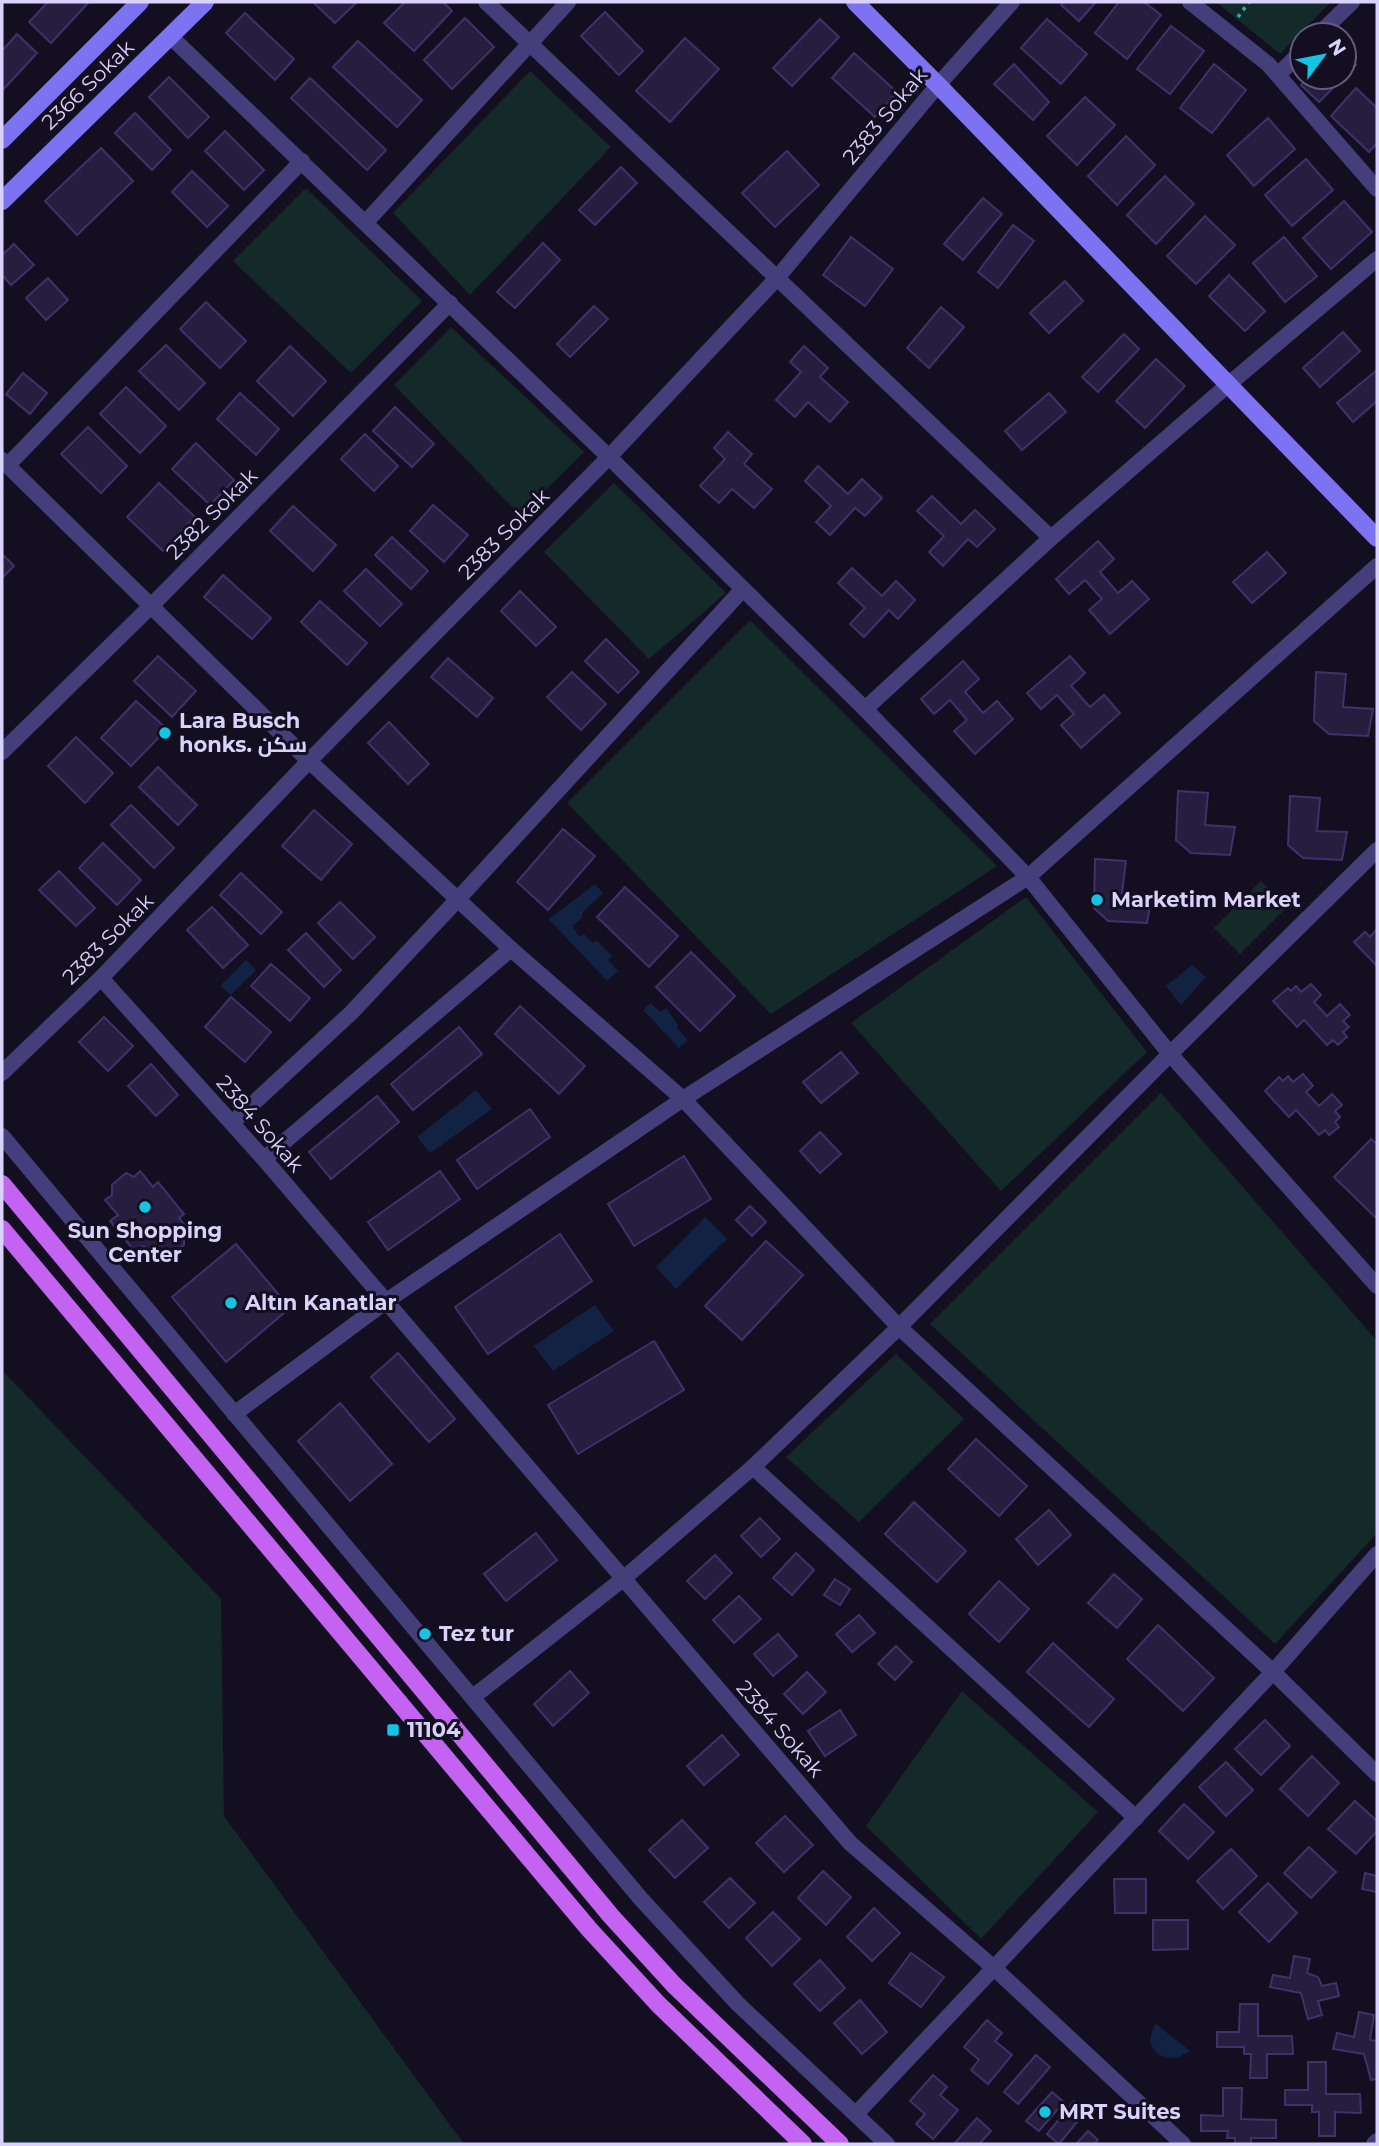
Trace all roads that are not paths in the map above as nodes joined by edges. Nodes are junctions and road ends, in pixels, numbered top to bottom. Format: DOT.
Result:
graph roads {
  1 [pos="205,2"];
  2 [pos="486,2"];
  3 [pos="568,2"];
  4 [pos="855,2"];
  5 [pos="1012,2"];
  6 [pos="1190,2"];
  7 [pos="1352,2"];
  8 [pos="137,3"];
  9 [pos="1332,21"];
  10 [pos="171,37"];
  11 [pos="530,43"];
  12 [pos="1288,65"];
  13 [pos="1278,75"];
  14 [pos="939,85"];
  15 [pos="2,140"];
  16 [pos="302,161"];
  17 [pos="1377,189"];
  18 [pos="2,201"];
  19 [pos="366,222"];
  20 [pos="1377,259"];
  21 [pos="777,278"];
  22 [pos="450,303"];
  23 [pos="1228,384"];
  24 [pos="609,457"];
  25 [pos="5,462"];
  26 [pos="1051,538"];
  27 [pos="1377,538"];
  28 [pos="1377,566"];
  29 [pos="743,589"];
  30 [pos="151,606"];
  31 [pos="865,709"];
  32 [pos="3,748"];
  33 [pos="309,761"];
  34 [pos="1377,851"];
  35 [pos="1028,877"];
  36 [pos="458,899"];
  37 [pos="511,949"];
  38 [pos="101,978"];
  39 [pos="1170,1054"];
  40 [pos="2,1073"];
  41 [pos="683,1099"];
  42 [pos="232,1123"];
  43 [pos="2,1136"];
  44 [pos="264,1159"];
  45 [pos="2,1184"];
  46 [pos="2,1229"];
  47 [pos="1377,1286"];
  48 [pos="385,1301"];
  49 [pos="899,1327"];
  50 [pos="234,1414"];
  51 [pos="753,1467"];
  52 [pos="1377,1554"];
  53 [pos="624,1579"];
  54 [pos="1273,1672"];
  55 [pos="473,1697"];
  56 [pos="1377,1774"];
  57 [pos="1136,1818"];
  58 [pos="994,1968"];
  59 [pos="856,2114"];
  60 [pos="803,2144"];
  61 [pos="840,2144"];
  62 [pos="887,2144"];
  63 [pos="1183,2144"];
  1 -- 10 [label="street, 2366 Sokak"];
  2 -- 11 [label="street"];
  3 -- 11 [label="street"];
  4 -- 14 [label="street"];
  5 -- 14 [label="street, 2383 Sokak"];
  6 -- 13 [label="street"];
  7 -- 9 [label="street"];
  8 -- 15 [label="street, 2366 Sokak"];
  10 -- 16 [label="street"];
  10 -- 18 [label="street, 2366 Sokak"];
  11 -- 19 [label="street"];
  11 -- 21 [label="street"];
  12 -- 13 [label="street"];
  13 -- 17 [label="street"];
  14 -- 21 [label="street, 2383 Sokak"];
  14 -- 23 [label="street"];
  16 -- 19 [label="street"];
  16 -- 25 [label="street"];
  19 -- 22 [label="street"];
  20 -- 23 [label="street"];
  21 -- 24 [label="street, 2383 Sokak"];
  21 -- 26 [label="street"];
  22 -- 24 [label="street"];
  22 -- 30 [label="street, 2382 Sokak"];
  23 -- 26 [label="street"];
  23 -- 27 [label="street"];
  24 -- 29 [label="street"];
  24 -- 33 [label="street, 2383 Sokak"];
  25 -- 30 [label="street"];
  26 -- 31 [label="street"];
  28 -- 35 [label="street"];
  29 -- 31 [label="street"];
  29 -- 36 [label="street"];
  30 -- 32 [label="street, 2382 Sokak"];
  30 -- 33 [label="street"];
  31 -- 35 [label="street"];
  33 -- 36 [label="street"];
  33 -- 38 [label="street, 2383 Sokak"];
  34 -- 39 [label="street"];
  35 -- 39 [label="street"];
  35 -- 41 [label="street"];
  36 -- 37 [label="street"];
  36 -- 42 [label="street"];
  37 -- 41 [label="street"];
  37 -- 44 [label="street"];
  38 -- 40 [label="street, 2383 Sokak"];
  38 -- 42 [label="street, 2384 Sokak"];
  39 -- 47 [label="street"];
  39 -- 49 [label="street"];
  41 -- 48 [label="street"];
  41 -- 49 [label="street"];
  42 -- 44 [label="street, 2384 Sokak"];
  43 -- 50 [label="street"];
  44 -- 48 [label="street, 2384 Sokak"];
  45 -- 61 [label="main road"];
  46 -- 60 [label="main road"];
  48 -- 50 [label="street"];
  48 -- 53 [label="street, 2384 Sokak"];
  49 -- 51 [label="street"];
  49 -- 54 [label="street"];
  50 -- 55 [label="street"];
  51 -- 53 [label="street"];
  51 -- 57 [label="street"];
  52 -- 54 [label="street"];
  53 -- 55 [label="street"];
  53 -- 58 [label="street, 2384 Sokak"];
  54 -- 56 [label="street"];
  54 -- 57 [label="street"];
  55 -- 59 [label="street"];
  57 -- 58 [label="street"];
  58 -- 59 [label="street"];
  58 -- 63 [label="street, 2384 Sokak"];
  59 -- 62 [label="street"];
}
